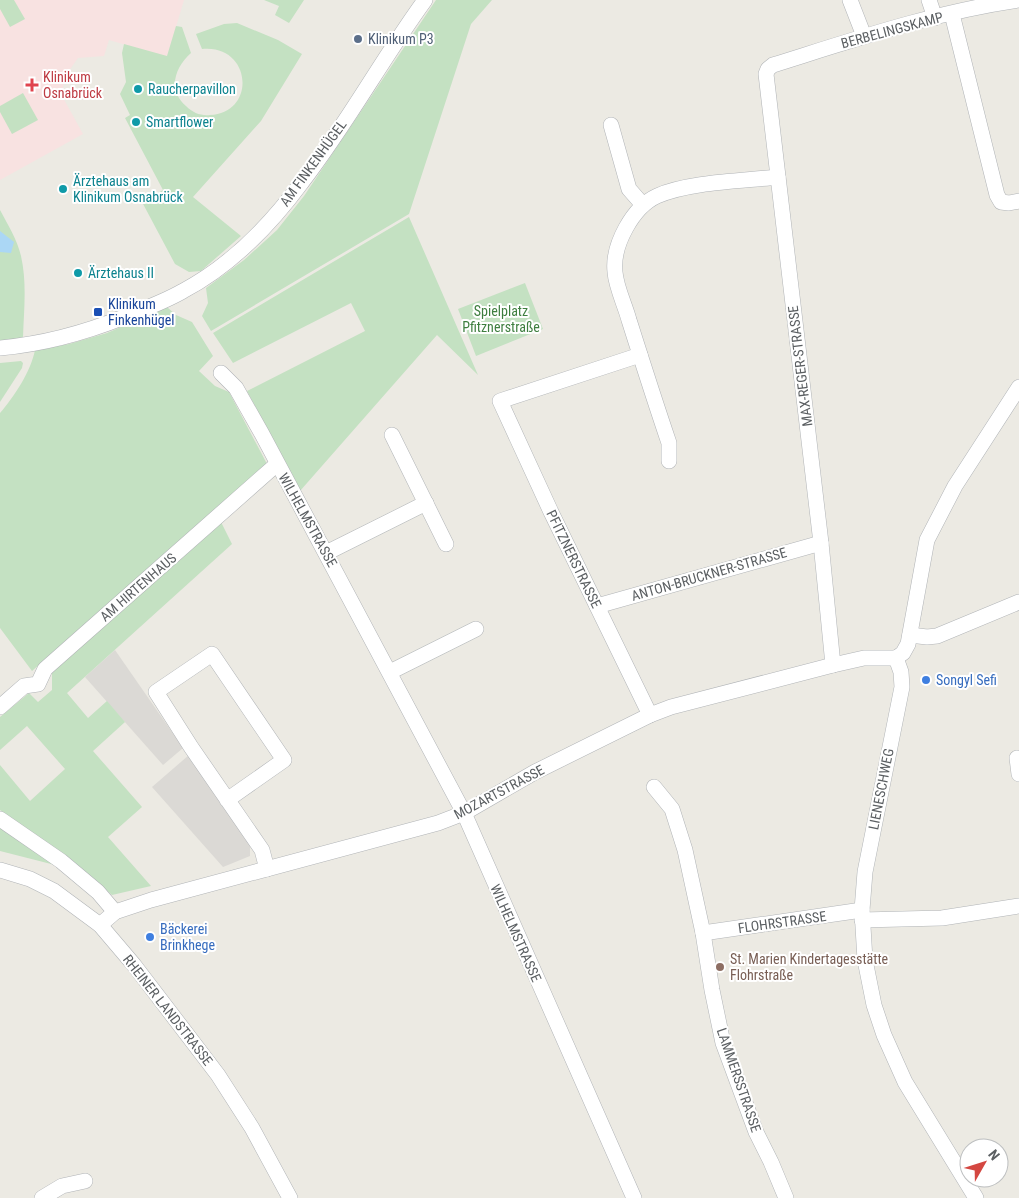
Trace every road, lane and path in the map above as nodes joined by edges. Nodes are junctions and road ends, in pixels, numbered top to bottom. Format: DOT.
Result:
graph roads {
  1 [pos="425,0"];
  2 [pos="850,0"];
  3 [pos="929,0"];
  4 [pos="1012,1"];
  5 [pos="952,14"];
  6 [pos="935,18"];
  7 [pos="864,36"];
  8 [pos="768,69"];
  9 [pos="611,126"];
  10 [pos="778,177"];
  11 [pos="1019,200"];
  12 [pos="643,205"];
  13 [pos="0,348"];
  14 [pos="640,355"];
  15 [pos="221,373"];
  16 [pos="1019,388"];
  17 [pos="392,435"];
  18 [pos="669,461"];
  19 [pos="278,464"];
  20 [pos="426,503"];
  21 [pos="821,543"];
  22 [pos="446,544"];
  23 [pos="326,553"];
  24 [pos="1019,602"];
  25 [pos="597,606"];
  26 [pos="476,629"];
  27 [pos="910,634"];
  28 [pos="896,658"];
  29 [pos="833,665"];
  30 [pos="390,672"];
  31 [pos="0,707"];
  32 [pos="650,715"];
  33 [pos="1016,758"];
  34 [pos="1019,774"];
  35 [pos="654,787"];
  36 [pos="227,800"];
  37 [pos="464,813"];
  38 [pos="0,819"];
  39 [pos="267,869"];
  40 [pos="0,870"];
  41 [pos="1019,906"];
  42 [pos="115,912"];
  43 [pos="862,915"];
  44 [pos="100,925"];
  45 [pos="703,933"];
  46 [pos="85,1182"];
  47 [pos="42,1198"];
  48 [pos="290,1198"];
  49 [pos="634,1198"];
  50 [pos="786,1198"];
  51 [pos="976,1198"];
  1 -- 13 [label="street, AM FINKENHÜGEL"];
  2 -- 7 [label="street"];
  3 -- 6 [label="street"];
  4 -- 5 [label="street, BERBELINGSKAMP"];
  5 -- 6 [label="street, BERBELINGSKAMP"];
  5 -- 11 [label="street"];
  6 -- 7 [label="street, BERBELINGSKAMP"];
  7 -- 8 [label="street, BERBELINGSKAMP"];
  8 -- 10 [label="street, MAX-REGER-STRASSE"];
  9 -- 12 [label="street"];
  10 -- 12 [label="street"];
  10 -- 21 [label="street, MAX-REGER-STRASSE"];
  12 -- 14 [label="street"];
  14 -- 18 [label="street"];
  14 -- 25 [label="street, PFITZNERSTRASSE"];
  15 -- 19 [label="street, WILHELMSTRASSE"];
  16 -- 27 [label="street"];
  17 -- 20 [label="street"];
  19 -- 23 [label="street, WILHELMSTRASSE"];
  19 -- 31 [label="street, AM HIRTENHAUS"];
  20 -- 22 [label="street"];
  20 -- 23 [label="street"];
  21 -- 25 [label="street, ANTON-BRUCKNER-STRASSE"];
  21 -- 29 [label="street, MAX-REGER-STRASSE"];
  23 -- 30 [label="street, WILHELMSTRASSE"];
  24 -- 27 [label="street"];
  25 -- 32 [label="street, PFITZNERSTRASSE"];
  26 -- 30 [label="street"];
  27 -- 28 [label="street"];
  28 -- 29 [label="street, MOZARTSTRASSE"];
  28 -- 43 [label="street, LIENESCHWEG"];
  29 -- 32 [label="street, MOZARTSTRASSE"];
  30 -- 37 [label="street, WILHELMSTRASSE"];
  32 -- 37 [label="street, MOZARTSTRASSE"];
  33 -- 34 [label="street"];
  35 -- 45 [label="street, LAMMERSSTRASSE"];
  36 -- 36 [label="street"];
  36 -- 39 [label="street"];
  37 -- 39 [label="street, MOZARTSTRASSE"];
  37 -- 49 [label="street, WILHELMSTRASSE"];
  38 -- 42 [label="street"];
  39 -- 42 [label="street, MOZARTSTRASSE"];
  40 -- 44 [label="street, RHEINER LANDSTRASSE"];
  41 -- 43 [label="street, FLOHRSTRASSE"];
  42 -- 44 [label="street, MOZARTSTRASSE"];
  43 -- 45 [label="street, FLOHRSTRASSE"];
  43 -- 51 [label="street, LIENESCHWEG"];
  44 -- 48 [label="street, RHEINER LANDSTRASSE"];
  45 -- 50 [label="street, LAMMERSSTRASSE"];
  46 -- 47 [label="street"];
}
